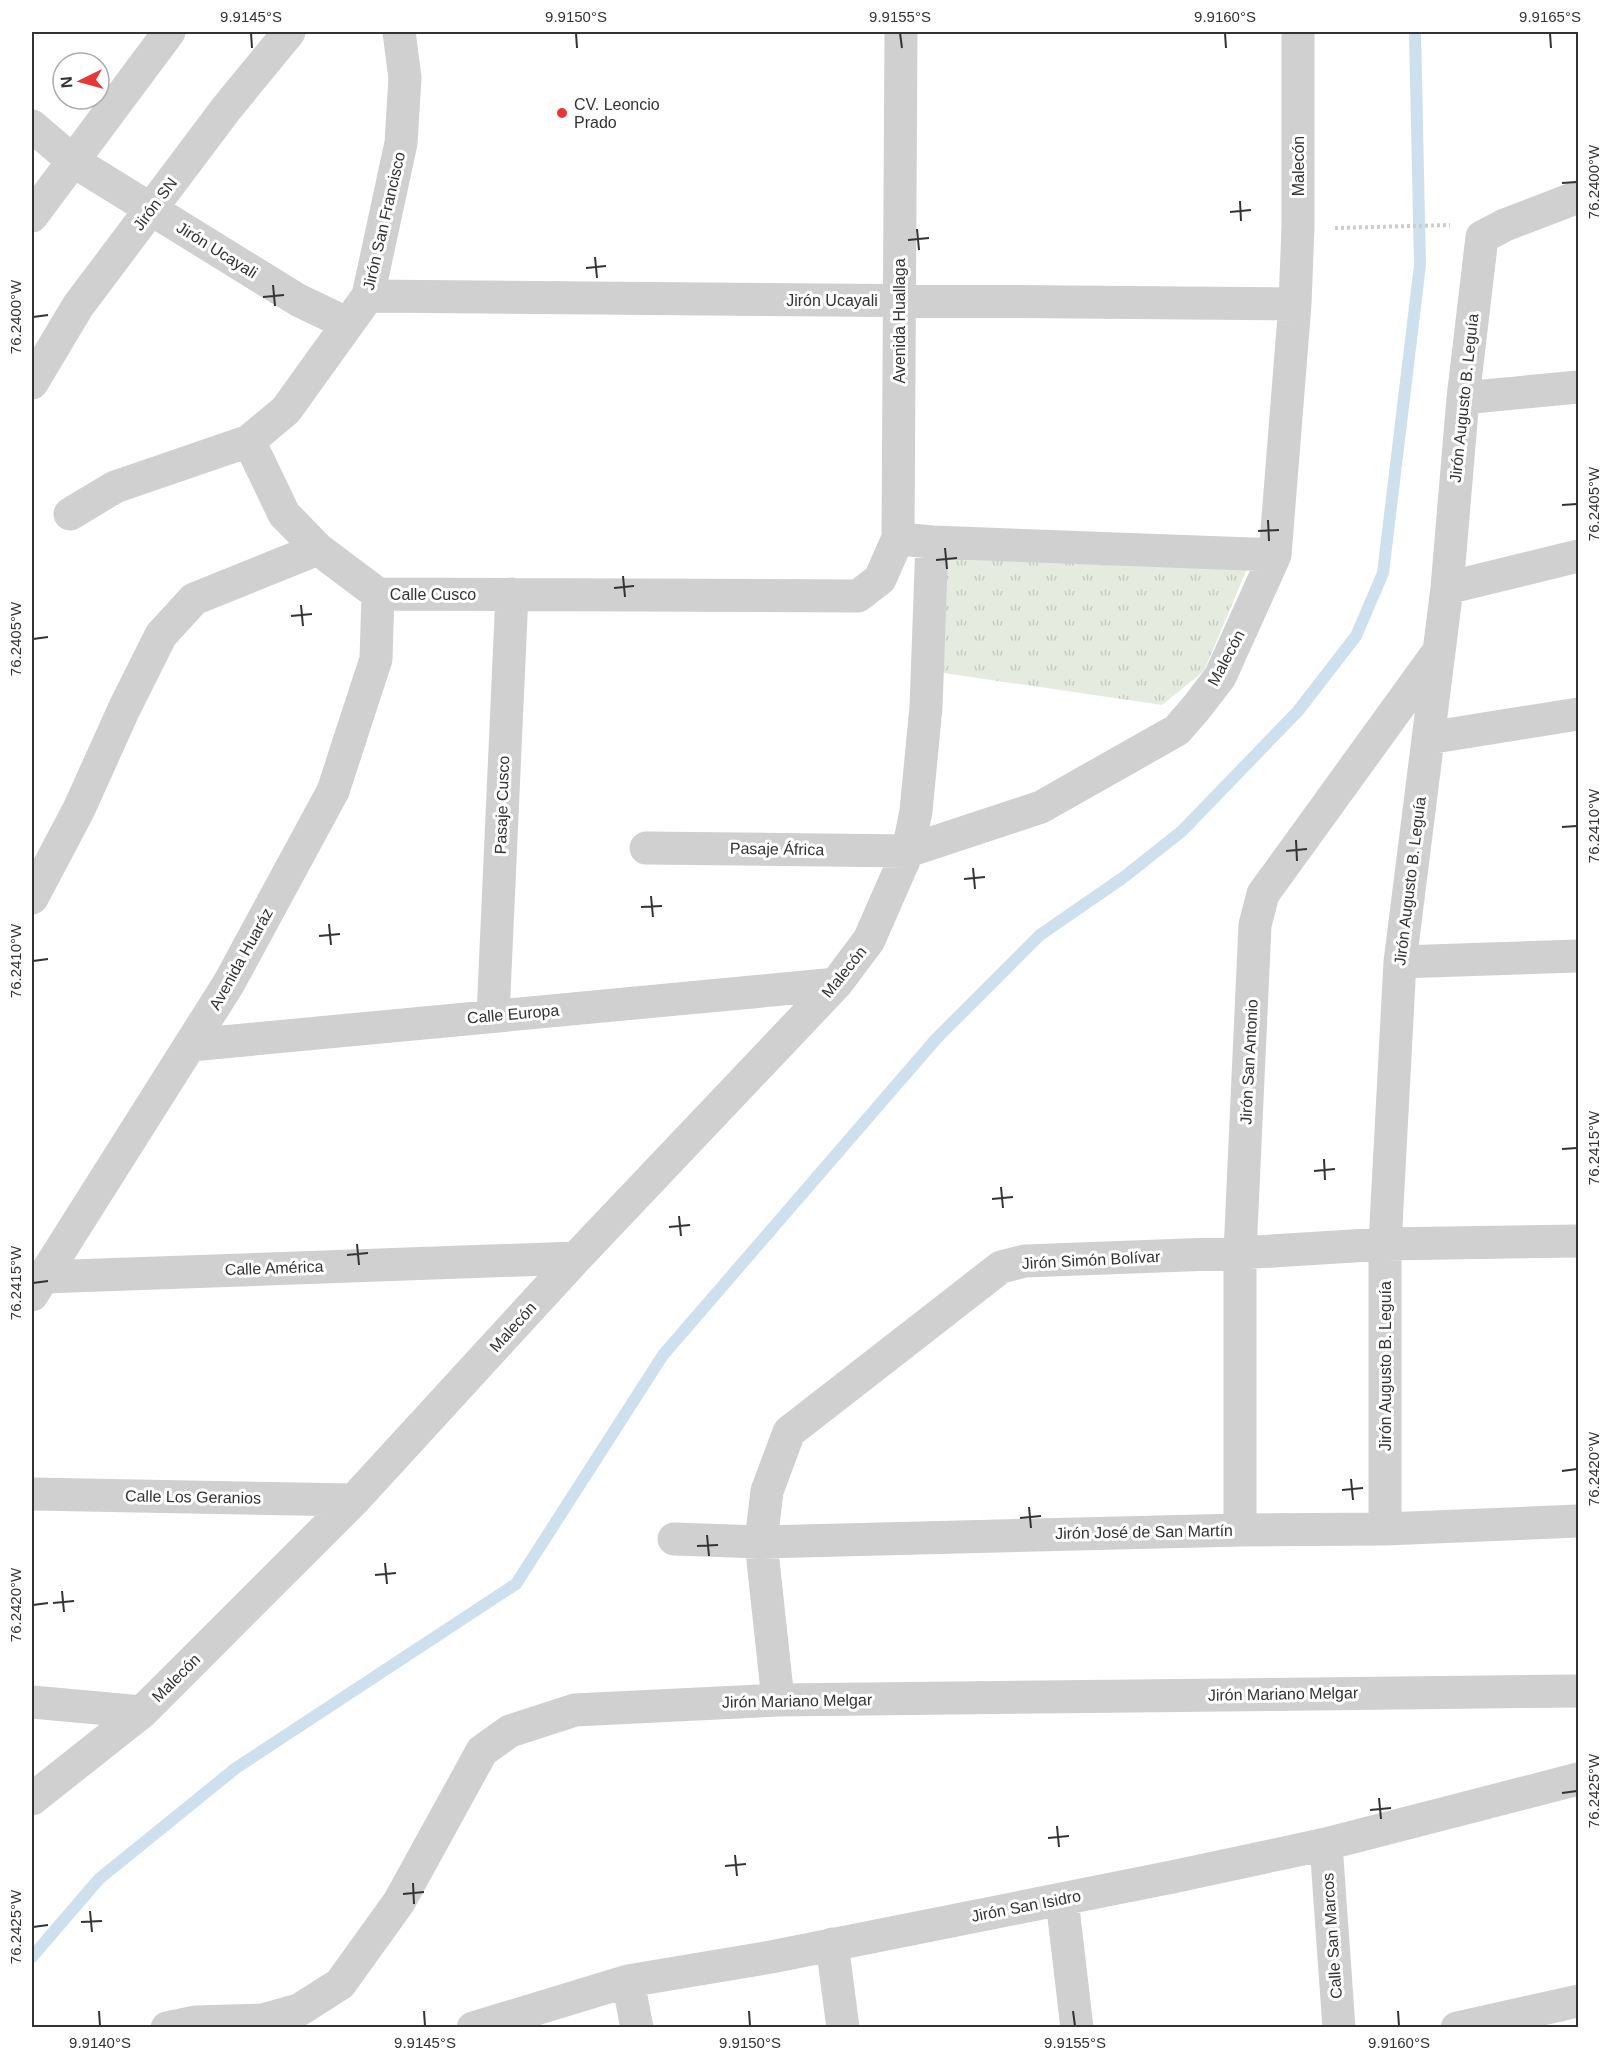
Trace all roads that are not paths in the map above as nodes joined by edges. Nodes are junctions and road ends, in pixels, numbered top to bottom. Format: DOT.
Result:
graph roads {
  1 [pos="169,32"];
  2 [pos="289,32"];
  3 [pos="399,32"];
  4 [pos="901,32"];
  5 [pos="1298,32"];
  6 [pos="32,126"];
  7 [pos="73,160"];
  8 [pos="1578,196"];
  9 [pos="152,210"];
  10 [pos="32,216"];
  11 [pos="368,296"];
  12 [pos="899,301"];
  13 [pos="1296,304"];
  14 [pos="348,324"];
  15 [pos="32,383"];
  16 [pos="1578,387"];
  17 [pos="1463,398"];
  18 [pos="249,441"];
  19 [pos="70,514"];
  20 [pos="898,538"];
  21 [pos="932,542"];
  22 [pos="318,549"];
  23 [pos="1275,555"];
  24 [pos="1578,556"];
  25 [pos="1447,588"];
  26 [pos="378,594"];
  27 [pos="512,594"];
  28 [pos="1439,651"];
  29 [pos="1578,714"];
  30 [pos="1428,738"];
  31 [pos="646,848"];
  32 [pos="908,850"];
  33 [pos="32,898"];
  34 [pos="1578,956"];
  35 [pos="1400,962"];
  36 [pos="836,984"];
  37 [pos="493,1016"];
  38 [pos="191,1045"];
  39 [pos="1578,1241"];
  40 [pos="1385,1244"];
  41 [pos="1240,1253"];
  42 [pos="576,1258"];
  43 [pos="37,1286"];
  44 [pos="32,1494"];
  45 [pos="354,1500"];
  46 [pos="1578,1521"];
  47 [pos="1385,1529"];
  48 [pos="1240,1530"];
  49 [pos="674,1539"];
  50 [pos="761,1542"];
  51 [pos="1578,1691"];
  52 [pos="778,1700"];
  53 [pos="32,1702"];
  54 [pos="142,1712"];
  55 [pos="1578,1779"];
  56 [pos="32,1799"];
  57 [pos="1326,1844"];
  58 [pos="1062,1900"];
  59 [pos="832,1944"];
  60 [pos="628,1981"];
  61 [pos="1578,2001"];
  62 [pos="167,2028"];
  63 [pos="473,2028"];
  64 [pos="637,2028"];
  65 [pos="843,2028"];
  66 [pos="1077,2028"];
  67 [pos="1339,2028"];
  68 [pos="1457,2028"];
  1 -- 7 [label="street"];
  2 -- 9 [label="street, Jirón SN"];
  3 -- 11 [label="street, Jirón San Francisco"];
  4 -- 12 [label="street, Avenida Huallaga"];
  5 -- 13 [label="street, Malecón"];
  6 -- 7 [label="street, Jirón Ucayali"];
  7 -- 9 [label="street, Jirón Ucayali"];
  7 -- 10 [label="street"];
  8 -- 17 [label="street, Jirón Augusto B. Leguía"];
  9 -- 14 [label="street, Jirón Ucayali"];
  9 -- 15 [label="street, Jirón SN"];
  11 -- 12 [label="street, Jirón Ucayali"];
  11 -- 14 [label="street, Jirón San Francisco"];
  12 -- 13 [label="street, Jirón Ucayali"];
  12 -- 20 [label="street, Avenida Huallaga"];
  13 -- 23 [label="street, Malecón"];
  14 -- 18 [label="street, Jirón San Francisco"];
  16 -- 17 [label="street"];
  17 -- 25 [label="street, Jirón Augusto B. Leguía"];
  18 -- 19 [label="street, Jirón San Francisco"];
  18 -- 22 [label="street"];
  20 -- 21 [label="street"];
  20 -- 27 [label="street, Calle Cusco"];
  21 -- 23 [label="street"];
  21 -- 32 [label="street"];
  22 -- 26 [label="street, Calle Cusco"];
  22 -- 33 [label="street"];
  23 -- 32 [label="street, Malecón"];
  24 -- 25 [label="street"];
  25 -- 28 [label="street, Jirón Augusto B. Leguía"];
  26 -- 27 [label="street, Calle Cusco"];
  26 -- 38 [label="street, Avenida Huaráz"];
  27 -- 37 [label="street, Pasaje Cusco"];
  28 -- 30 [label="street, Jirón Augusto B. Leguía"];
  28 -- 41 [label="street, Jirón San Antonio"];
  29 -- 30 [label="street"];
  30 -- 35 [label="street, Jirón Augusto B. Leguía"];
  31 -- 32 [label="street, Pasaje África"];
  32 -- 36 [label="street, Malecón"];
  34 -- 35 [label="street"];
  35 -- 40 [label="street, Jirón Augusto B. Leguía"];
  36 -- 37 [label="street, Calle Europa"];
  36 -- 42 [label="street, Malecón"];
  37 -- 38 [label="street, Calle Europa"];
  38 -- 43 [label="street, Avenida Huaráz"];
  39 -- 40 [label="street, Jirón Simón Bolívar"];
  40 -- 41 [label="street, Jirón Simón Bolívar"];
  40 -- 47 [label="street, Jirón Augusto B. Leguía"];
  41 -- 48 [label="street, Jirón San Antonio"];
  41 -- 50 [label="street, Jirón Simón Bolívar"];
  42 -- 43 [label="street, Calle América"];
  42 -- 45 [label="street, Malecón"];
  44 -- 45 [label="street, Calle Los Geranios"];
  45 -- 54 [label="street, Malecón"];
  46 -- 47 [label="street, Jirón José de San Martín"];
  47 -- 48 [label="street, Jirón José de San Martín"];
  48 -- 50 [label="street, Jirón José de San Martín"];
  49 -- 50 [label="street, Jirón José de San Martín"];
  50 -- 52 [label="street, Jirón Simón Bolívar"];
  51 -- 52 [label="street, Jirón Mariano Melgar"];
  52 -- 62 [label="street, Jirón Mariano Melgar"];
  53 -- 54 [label="street"];
  54 -- 56 [label="street, Malecón"];
  55 -- 57 [label="street, Jirón San Isidro"];
  57 -- 58 [label="street, Jirón San Isidro"];
  57 -- 67 [label="street, Calle San Marcos"];
  58 -- 59 [label="street, Jirón San Isidro"];
  58 -- 66 [label="street"];
  59 -- 60 [label="street, Jirón San Isidro"];
  59 -- 65 [label="street"];
  60 -- 63 [label="street, Jirón San Isidro"];
  60 -- 64 [label="street"];
  61 -- 68 [label="street"];
}
